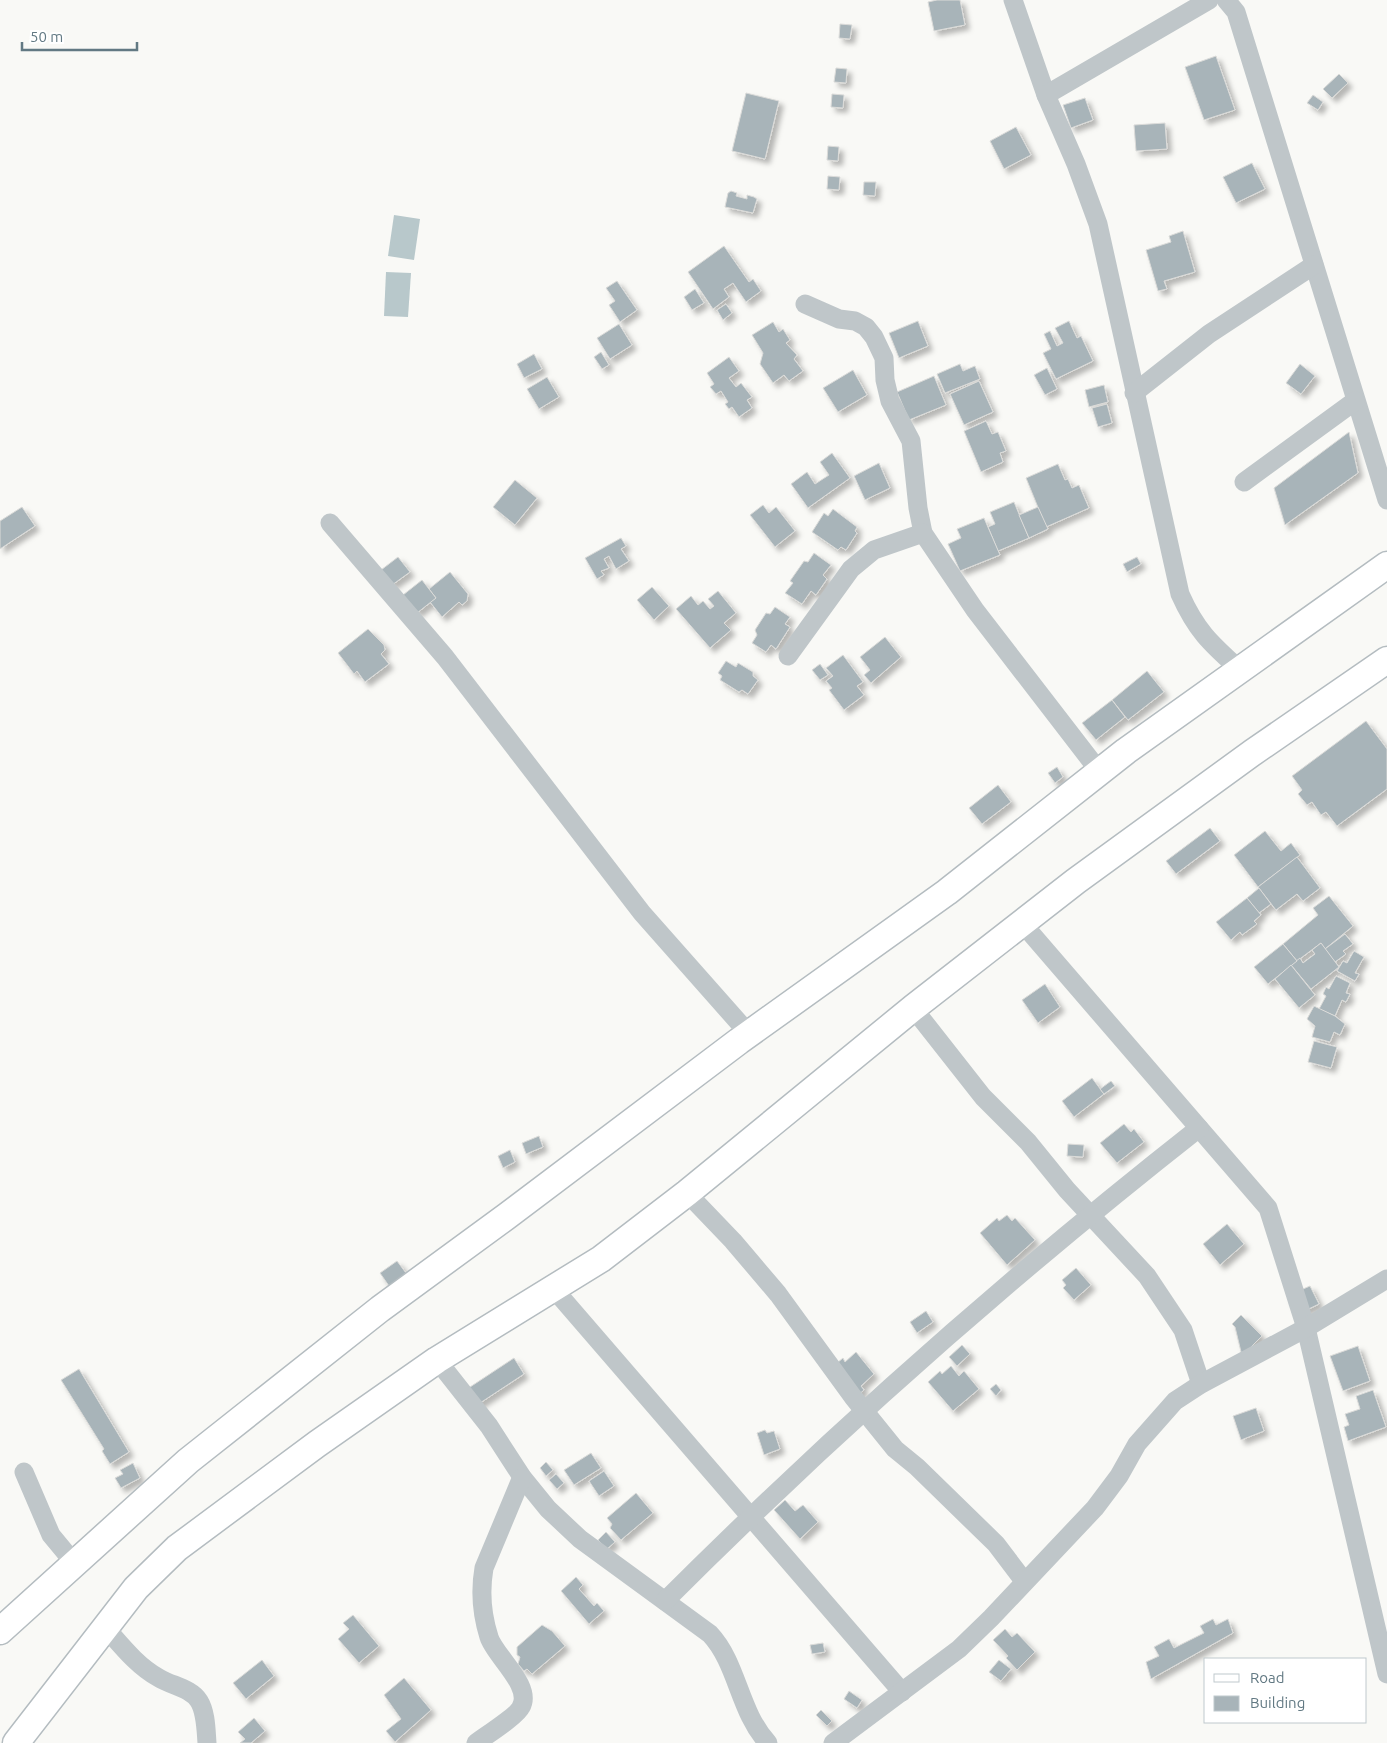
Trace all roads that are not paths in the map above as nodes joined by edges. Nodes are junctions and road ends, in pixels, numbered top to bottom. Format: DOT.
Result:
graph roads {
  1 [pos="1013,0"];
  2 [pos="1209,0"];
  3 [pos="1226,0"];
  4 [pos="1046,95"];
  5 [pos="1314,265"];
  6 [pos="804,304"];
  7 [pos="1134,393"];
  8 [pos="1355,401"];
  9 [pos="1244,482"];
  10 [pos="1387,500"];
  11 [pos="330,523"];
  12 [pos="923,533"];
  13 [pos="1387,565"];
  14 [pos="788,656"];
  15 [pos="1387,660"];
  16 [pos="1239,668"];
  17 [pos="1099,771"];
  18 [pos="1022,923"];
  19 [pos="913,1008"];
  20 [pos="749,1034"];
  21 [pos="1199,1128"];
  22 [pos="687,1194"];
  23 [pos="1090,1214"];
  24 [pos="1387,1279"];
  25 [pos="553,1288"];
  26 [pos="1306,1328"];
  27 [pos="437,1360"];
  28 [pos="1201,1384"];
  29 [pos="864,1411"];
  30 [pos="24,1472"];
  31 [pos="522,1477"];
  32 [pos="750,1516"];
  33 [pos="75,1564"];
  34 [pos="1024,1581"];
  35 [pos="665,1601"];
  36 [pos="105,1627"];
  37 [pos="0,1631"];
  38 [pos="1387,1674"];
  39 [pos="902,1692"];
  40 [pos="16,1743"];
  41 [pos="207,1743"];
  42 [pos="476,1743"];
  43 [pos="768,1743"];
  44 [pos="833,1743"];
  1 -- 4 [label="street"];
  2 -- 4 [label="street"];
  3 -- 5 [label="street"];
  4 -- 7 [label="street"];
  5 -- 7 [label="street"];
  5 -- 8 [label="street"];
  6 -- 12 [label="street"];
  7 -- 16 [label="street"];
  8 -- 9 [label="street"];
  8 -- 10 [label="street"];
  11 -- 20 [label="street"];
  12 -- 14 [label="street"];
  12 -- 17 [label="street"];
  13 -- 16 [label="street"];
  15 -- 18 [label="street"];
  16 -- 17 [label="street"];
  17 -- 20 [label="street"];
  18 -- 19 [label="street"];
  18 -- 21 [label="street"];
  19 -- 22 [label="street"];
  19 -- 23 [label="street"];
  20 -- 33 [label="street"];
  21 -- 23 [label="street"];
  21 -- 26 [label="street"];
  22 -- 25 [label="street"];
  22 -- 29 [label="street"];
  23 -- 28 [label="street"];
  23 -- 29 [label="street"];
  24 -- 26 [label="street"];
  25 -- 27 [label="street"];
  25 -- 32 [label="street"];
  26 -- 28 [label="street"];
  26 -- 38 [label="street"];
  27 -- 31 [label="street"];
  27 -- 36 [label="street"];
  28 -- 34 [label="street"];
  29 -- 32 [label="street"];
  29 -- 34 [label="street"];
  30 -- 33 [label="street"];
  31 -- 35 [label="street"];
  31 -- 42 [label="street"];
  32 -- 35 [label="street"];
  32 -- 39 [label="street"];
  33 -- 37 [label="street"];
  34 -- 39 [label="street"];
  35 -- 43 [label="street"];
  36 -- 40 [label="street"];
  36 -- 41 [label="street"];
  39 -- 44 [label="street"];
}
